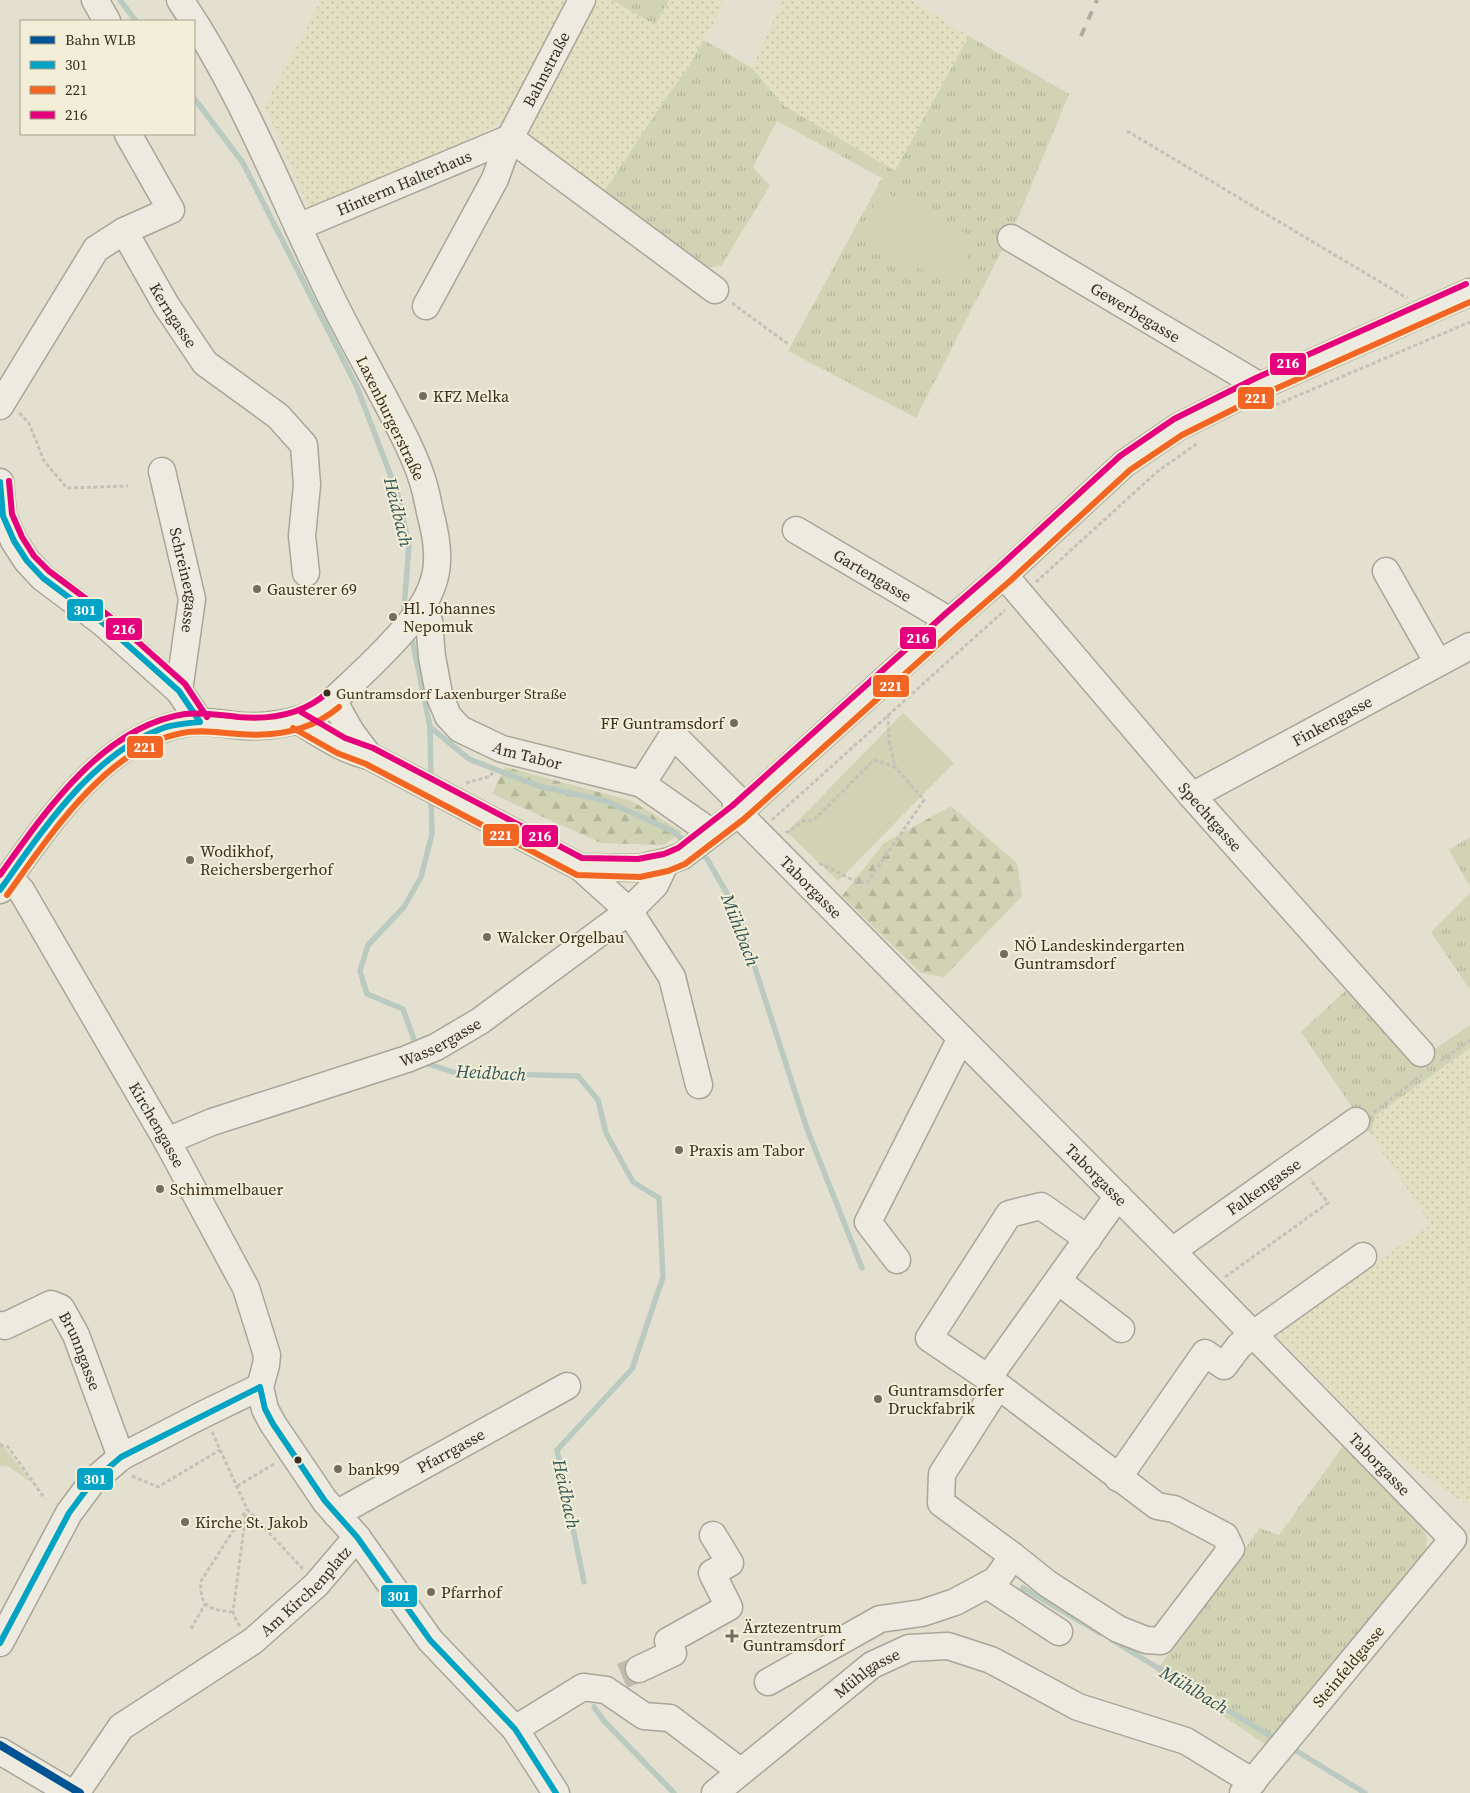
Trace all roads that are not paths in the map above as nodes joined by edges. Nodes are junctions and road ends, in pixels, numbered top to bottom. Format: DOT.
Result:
graph roads {
  1 [pos="95,0"];
  2 [pos="180,0"];
  3 [pos="582,0"];
  4 [pos="107,20"];
  5 [pos="194,20"];
  6 [pos="195,22"];
  7 [pos="129,135"];
  8 [pos="510,138"];
  9 [pos="298,227"];
  10 [pos="124,231"];
  11 [pos="1011,238"];
  12 [pos="715,290"];
  13 [pos="1470,292"];
  14 [pos="426,306"];
  15 [pos="1260,386"];
  16 [pos="2,403"];
  17 [pos="162,471"];
  18 [pos="0,482"];
  19 [pos="796,530"];
  20 [pos="1386,571"];
  21 [pos="306,573"];
  22 [pos="1004,575"];
  23 [pos="420,611"];
  24 [pos="950,621"];
  25 [pos="1470,646"];
  26 [pos="1438,663"];
  27 [pos="179,691"];
  28 [pos="333,700"];
  29 [pos="297,720"];
  30 [pos="200,722"];
  31 [pos="369,756"];
  32 [pos="642,784"];
  33 [pos="1192,796"];
  34 [pos="738,813"];
  35 [pos="707,837"];
  36 [pos="674,859"];
  37 [pos="580,867"];
  38 [pos="5,884"];
  39 [pos="629,912"];
  40 [pos="961,1038"];
  41 [pos="1428,1062"];
  42 [pos="701,1066"];
  43 [pos="1352,1123"];
  44 [pos="167,1141"];
  45 [pos="1118,1196"];
  46 [pos="1088,1240"];
  47 [pos="1172,1252"];
  48 [pos="1363,1256"];
  49 [pos="897,1260"];
  50 [pos="1058,1281"];
  51 [pos="0,1325"];
  52 [pos="1121,1329"];
  53 [pos="1252,1334"];
  54 [pos="993,1382"];
  55 [pos="567,1386"];
  56 [pos="260,1387"];
  57 [pos="116,1462"];
  58 [pos="1118,1478"];
  59 [pos="336,1514"];
  60 [pos="713,1535"];
  61 [pos="356,1537"];
  62 [pos="1453,1539"];
  63 [pos="1000,1572"];
  64 [pos="1062,1616"];
  65 [pos="0,1643"];
  66 [pos="768,1682"];
  67 [pos="595,1688"];
  68 [pos="515,1729"];
  69 [pos="0,1751"];
  70 [pos="735,1767"];
  71 [pos="1248,1787"];
  72 [pos="71,1793"];
  73 [pos="76,1793"];
  74 [pos="556,1793"];
  75 [pos="715,1793"];
  1 -- 4 [label="street"];
  2 -- 5 [label="street, Laxenburgerstraße"];
  3 -- 8 [label="street, Bahnstraße"];
  6 -- 9 [label="street, Laxenburgerstraße"];
  7 -- 10 [label="street"];
  8 -- 9 [label="street, Hinterm Halterhaus"];
  8 -- 12 [label="street"];
  8 -- 14 [label="street, Bahnstraße"];
  9 -- 23 [label="street, Laxenburgerstraße"];
  10 -- 16 [label="street"];
  10 -- 21 [label="street, Kerngasse"];
  11 -- 15 [label="street, Gewerbegasse"];
  13 -- 15 [label="street"];
  15 -- 22 [label="street"];
  17 -- 27 [label="street, Schreinergasse"];
  18 -- 27 [label="street"];
  19 -- 24 [label="street, Gartengasse"];
  20 -- 26 [label="street"];
  22 -- 24 [label="street"];
  22 -- 33 [label="street, Spechtgasse"];
  23 -- 28 [label="street, Laxenburgerstraße"];
  23 -- 32 [label="street, Am Tabor"];
  24 -- 34 [label="street"];
  25 -- 26 [label="street, Finkengasse"];
  26 -- 33 [label="street, Finkengasse"];
  27 -- 30 [label="street"];
  28 -- 29 [label="street, Laxenburgerstraße"];
  28 -- 31 [label="street"];
  29 -- 30 [label="street, Laxenburgerstraße"];
  29 -- 31 [label="street"];
  30 -- 38 [label="street, Laxenburgerstraße"];
  31 -- 37 [label="street"];
  32 -- 34 [label="street"];
  32 -- 35 [label="street, Am Tabor"];
  33 -- 41 [label="street, Spechtgasse"];
  34 -- 35 [label="street"];
  34 -- 40 [label="street, Taborgasse"];
  35 -- 36 [label="street"];
  36 -- 37 [label="street"];
  36 -- 39 [label="street, Wassergasse"];
  37 -- 39 [label="street"];
  38 -- 44 [label="street, Kirchengasse"];
  39 -- 42 [label="street"];
  39 -- 44 [label="street, Wassergasse"];
  40 -- 45 [label="street, Taborgasse"];
  40 -- 49 [label="street"];
  43 -- 47 [label="street, Falkengasse"];
  44 -- 56 [label="street, Kirchengasse"];
  45 -- 46 [label="street"];
  45 -- 47 [label="street, Taborgasse"];
  46 -- 50 [label="street"];
  46 -- 54 [label="street"];
  47 -- 53 [label="street, Taborgasse"];
  48 -- 53 [label="street"];
  50 -- 52 [label="street"];
  50 -- 54 [label="street"];
  51 -- 57 [label="street, Brunngasse"];
  53 -- 58 [label="street"];
  53 -- 62 [label="street, Taborgasse"];
  54 -- 58 [label="street"];
  54 -- 63 [label="street"];
  55 -- 59 [label="street, Pfarrgasse"];
  56 -- 57 [label="street"];
  56 -- 59 [label="street, Am Kirchenplatz"];
  57 -- 65 [label="street"];
  58 -- 64 [label="street"];
  59 -- 61 [label="street, Am Kirchenplatz"];
  60 -- 67 [label="street"];
  61 -- 68 [label="street"];
  61 -- 73 [label="street, Am Kirchenplatz"];
  62 -- 71 [label="street, Steinfeldgasse"];
  63 -- 64 [label="street"];
  63 -- 64 [label="street"];
  63 -- 66 [label="street"];
  67 -- 68 [label="street"];
  67 -- 70 [label="street"];
  68 -- 74 [label="street"];
  69 -- 72 [label="street"];
  70 -- 71 [label="street, Mühlgasse"];
  70 -- 75 [label="street, Mühlgasse"];
}
